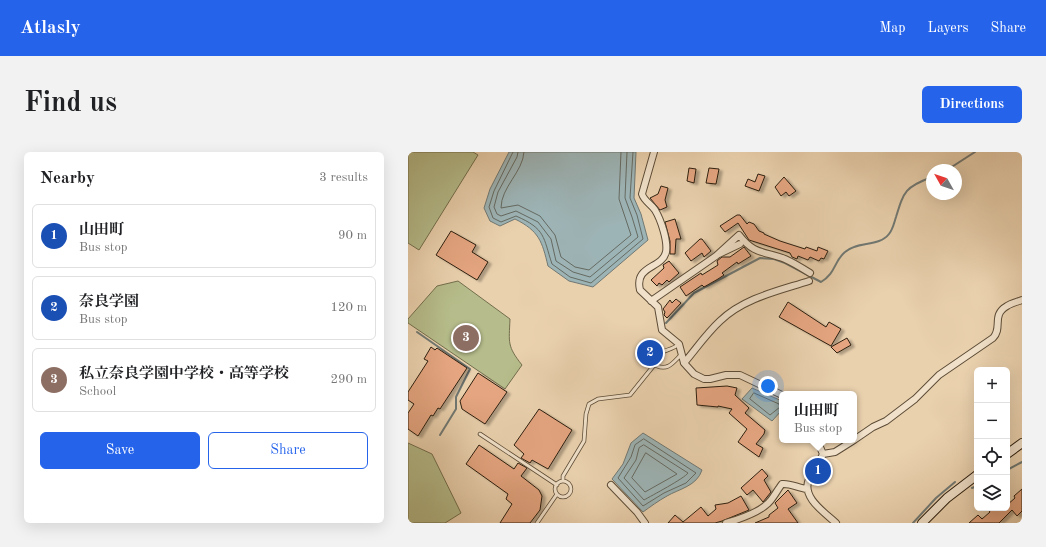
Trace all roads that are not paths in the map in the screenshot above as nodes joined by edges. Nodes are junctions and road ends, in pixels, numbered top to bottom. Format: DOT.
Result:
graph roads {
  1 [pos="654,152"];
  2 [pos="740,244"];
  3 [pos="716,256"];
  4 [pos="810,273"];
  5 [pos="809,281"];
  6 [pos="1022,300"];
  7 [pos="651,301"];
  8 [pos="679,344"];
  9 [pos="682,354"];
  10 [pos="684,363"];
  11 [pos="655,364"];
  12 [pos="779,394"];
  13 [pos="480,434"];
  14 [pos="857,438"];
  15 [pos="818,443"];
  16 [pos="850,443"];
  17 [pos="1022,443"];
  18 [pos="1010,452"];
  19 [pos="823,454"];
  20 [pos="974,478"];
  21 [pos="564,481"];
  22 [pos="556,485"];
  23 [pos="611,485"];
  24 [pos="807,489"];
  25 [pos="557,494"];
  26 [pos="832,522"];
  27 [pos="536,523"];
  28 [pos="645,523"];
  29 [pos="727,523"];
  30 [pos="922,523"];
  1 -- 7 [label="street"];
  2 -- 3 [label="street"];
  3 -- 4 [label="street"];
  3 -- 7 [label="street"];
  5 -- 10 [label="street"];
  6 -- 14 [label="street"];
  7 -- 8 [label="street"];
  8 -- 9 [label="street"];
  8 -- 11 [label="lane"];
  9 -- 10 [label="street"];
  9 -- 11 [label="lane"];
  10 -- 12 [label="street"];
  11 -- 21 [label="lane"];
  13 -- 22 [label="lane"];
  15 -- 19 [label="street"];
  16 -- 19 [label="street"];
  17 -- 18 [label="main road"];
  19 -- 24 [label="street"];
  20 -- 30 [label="main road"];
  21 -- 22 [label="lane"];
  21 -- 25 [label="lane"];
  22 -- 25 [label="lane"];
  23 -- 28 [label="street"];
  24 -- 26 [label="street"];
  24 -- 29 [label="street"];
  25 -- 27 [label="lane"];
}
